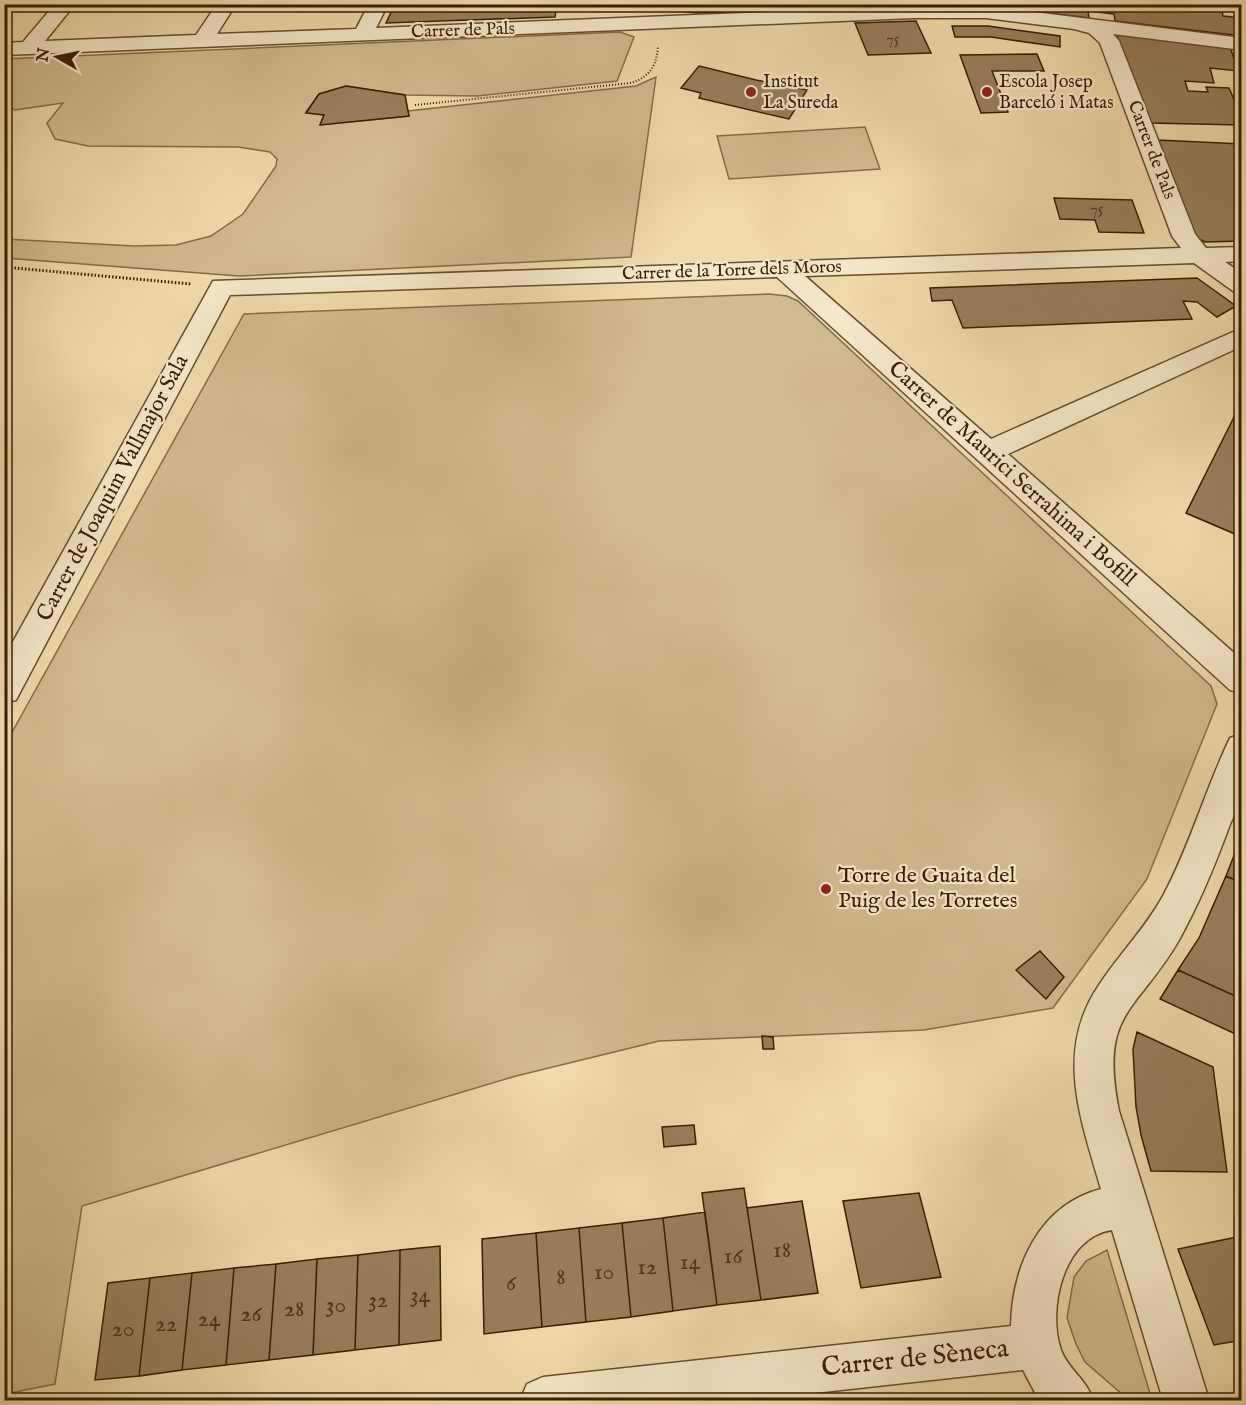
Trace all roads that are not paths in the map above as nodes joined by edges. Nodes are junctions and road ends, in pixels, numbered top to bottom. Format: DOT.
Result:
graph roads {
  1 [pos="66,4"];
  2 [pos="226,4"];
  3 [pos="379,4"];
  4 [pos="986,8"];
  5 [pos="660,14"];
  6 [pos="1064,21"];
  7 [pos="363,34"];
  8 [pos="203,40"];
  9 [pos="1242,44"];
  10 [pos="29,48"];
  11 [pos="4,49"];
  12 [pos="1242,254"];
  13 [pos="1200,256"];
  14 [pos="783,269"];
  15 [pos="1242,285"];
  16 [pos="222,287"];
  17 [pos="1242,336"];
  18 [pos="987,452"];
  19 [pos="1242,680"];
  20 [pos="4,690"];
  21 [pos="1242,747"];
  22 [pos="1127,1207"];
  23 [pos="1037,1346"];
  24 [pos="543,1401"];
  25 [pos="1070,1401"];
  26 [pos="1186,1401"];
  1 -- 10 [label="street"];
  2 -- 8 [label="street"];
  3 -- 7 [label="street"];
  4 -- 5 [label="street, Carrer de Pals"];
  4 -- 6 [label="street, Carrer de Pals"];
  5 -- 7 [label="street, Carrer de Pals"];
  6 -- 9 [label="street, Carrer de Pals"];
  6 -- 13 [label="street, Carrer de Pals"];
  7 -- 8 [label="street, Carrer de Pals"];
  8 -- 10 [label="street, Carrer de Pals"];
  10 -- 11 [label="street, Carrer de Pals"];
  12 -- 13 [label="street, Carrer de la Torre dels Moros"];
  13 -- 14 [label="street, Carrer de la Torre dels Moros"];
  13 -- 15 [label="street, Carrer de Pals"];
  14 -- 16 [label="street, Carrer de la Torre dels Moros"];
  14 -- 18 [label="street, Carrer de Maurici Serrahima i Bofill"];
  16 -- 20 [label="street, Carrer de Joaquim Vallmajor Sala"];
  17 -- 18 [label="street"];
  18 -- 19 [label="street, Carrer de Maurici Serrahima i Bofill"];
  21 -- 22 [label="street"];
  22 -- 23 [label="street"];
  22 -- 26 [label="street"];
  23 -- 24 [label="street, Carrer de Sèneca"];
  23 -- 25 [label="street"];
}
